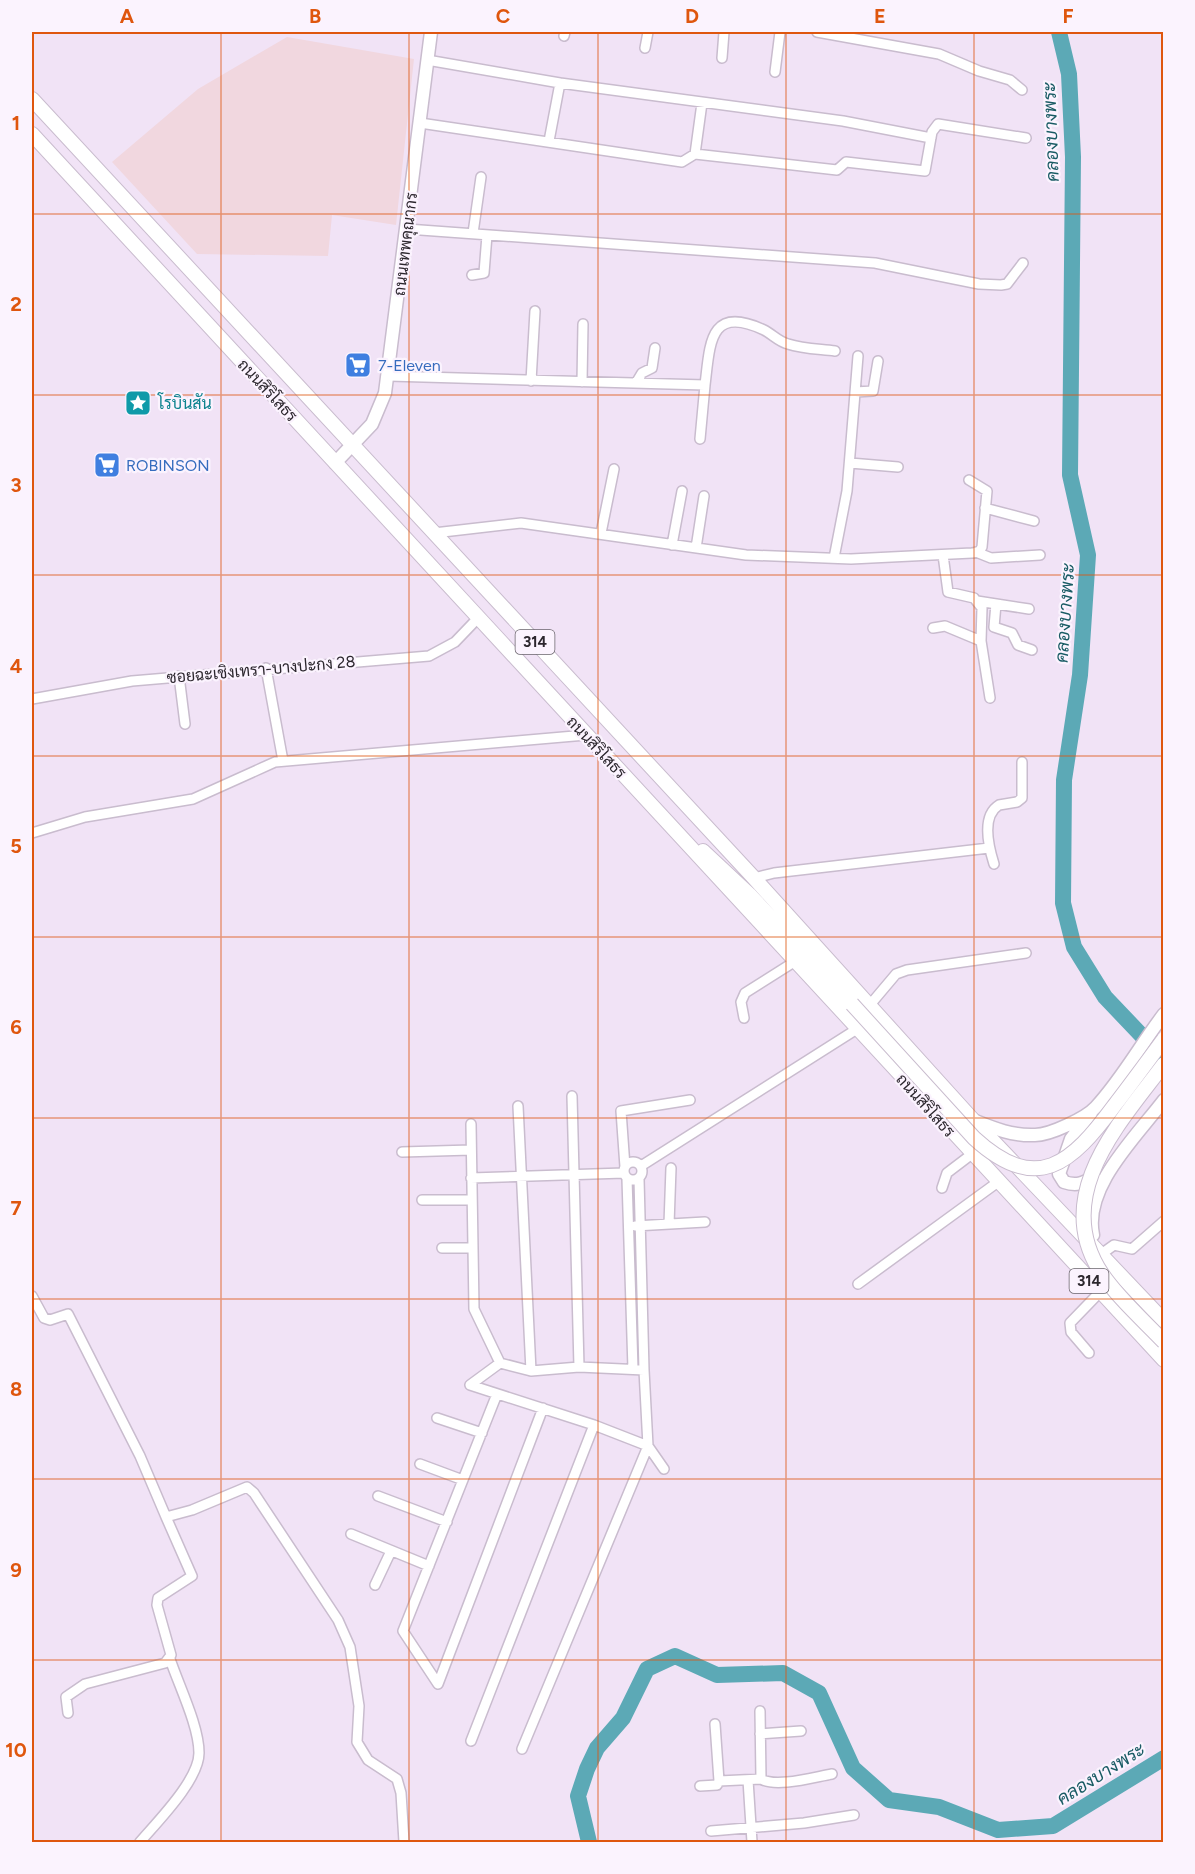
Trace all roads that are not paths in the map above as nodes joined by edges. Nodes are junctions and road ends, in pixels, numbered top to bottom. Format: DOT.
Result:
graph roads {
  1 [pos="431,32"];
  2 [pos="648,32"];
  3 [pos="724,32"];
  4 [pos="780,32"];
  5 [pos="817,32"];
  6 [pos="645,48"];
  7 [pos="722,58"];
  8 [pos="427,60"];
  9 [pos="775,72"];
  10 [pos="560,83"];
  11 [pos="1022,90"];
  12 [pos="32,99"];
  13 [pos="702,104"];
  14 [pos="420,123"];
  15 [pos="32,134"];
  16 [pos="931,138"];
  17 [pos="1026,138"];
  18 [pos="549,141"];
  19 [pos="695,154"];
  20 [pos="481,177"];
  21 [pos="407,229"];
  22 [pos="473,233"];
  23 [pos="488,235"];
  24 [pos="1023,263"];
  25 [pos="472,275"];
  26 [pos="535,311"];
  27 [pos="583,324"];
  28 [pos="655,348"];
  29 [pos="835,351"];
  30 [pos="858,356"];
  31 [pos="878,361"];
  32 [pos="388,376"];
  33 [pos="531,381"];
  34 [pos="582,382"];
  35 [pos="636,384"];
  36 [pos="705,385"];
  37 [pos="855,392"];
  38 [pos="700,439"];
  39 [pos="354,446"];
  40 [pos="335,463"];
  41 [pos="850,463"];
  42 [pos="898,467"];
  43 [pos="614,470"];
  44 [pos="969,480"];
  45 [pos="682,491"];
  46 [pos="704,496"];
  47 [pos="986,508"];
  48 [pos="1034,521"];
  49 [pos="434,533"];
  50 [pos="601,533"];
  51 [pos="672,545"];
  52 [pos="696,548"];
  53 [pos="976,552"];
  54 [pos="943,555"];
  55 [pos="1040,555"];
  56 [pos="834,558"];
  57 [pos="978,601"];
  58 [pos="996,604"];
  59 [pos="1029,609"];
  60 [pos="478,618"];
  61 [pos="933,628"];
  62 [pos="981,641"];
  63 [pos="1032,650"];
  64 [pos="266,668"];
  65 [pos="179,676"];
  66 [pos="990,698"];
  67 [pos="32,699"];
  68 [pos="185,724"];
  69 [pos="586,735"];
  70 [pos="283,761"];
  71 [pos="1022,762"];
  72 [pos="652,806"];
  73 [pos="32,833"];
  74 [pos="989,848"];
  75 [pos="994,864"];
  76 [pos="754,878"];
  77 [pos="1026,953"];
  78 [pos="794,962"];
  79 [pos="869,1006"];
  80 [pos="1162,1016"];
  81 [pos="744,1018"];
  82 [pos="857,1029"];
  83 [pos="1164,1039"];
  84 [pos="1164,1064"];
  85 [pos="573,1096"];
  86 [pos="690,1100"];
  87 [pos="1161,1103"];
  88 [pos="519,1106"];
  89 [pos="1095,1108"];
  90 [pos="973,1120"];
  91 [pos="471,1124"];
  92 [pos="1129,1146"];
  93 [pos="471,1150"];
  94 [pos="402,1152"];
  95 [pos="972,1154"];
  96 [pos="641,1166"];
  97 [pos="671,1168"];
  98 [pos="625,1173"];
  99 [pos="574,1174"];
  100 [pos="520,1176"];
  101 [pos="471,1178"];
  102 [pos="639,1179"];
  103 [pos="998,1182"];
  104 [pos="1035,1186"];
  105 [pos="942,1188"];
  106 [pos="422,1200"];
  107 [pos="472,1200"];
  108 [pos="1016,1201"];
  109 [pos="1058,1209"];
  110 [pos="1164,1221"];
  111 [pos="705,1222"];
  112 [pos="669,1224"];
  113 [pos="627,1226"];
  114 [pos="639,1226"];
  115 [pos="1042,1229"];
  116 [pos="442,1248"];
  117 [pos="473,1248"];
  118 [pos="1098,1252"];
  119 [pos="858,1284"];
  120 [pos="1100,1292"];
  121 [pos="32,1296"];
  122 [pos="1164,1321"];
  123 [pos="1164,1342"];
  124 [pos="1089,1353"];
  125 [pos="1164,1360"];
  126 [pos="500,1363"];
  127 [pos="579,1367"];
  128 [pos="633,1369"];
  129 [pos="644,1370"];
  130 [pos="531,1371"];
  131 [pos="497,1394"];
  132 [pos="543,1408"];
  133 [pos="437,1418"];
  134 [pos="594,1425"];
  135 [pos="482,1433"];
  136 [pos="648,1446"];
  137 [pos="420,1464"];
  138 [pos="664,1469"];
  139 [pos="463,1480"];
  140 [pos="378,1496"];
  141 [pos="166,1517"];
  142 [pos="447,1522"];
  143 [pos="351,1534"];
  144 [pos="391,1551"];
  145 [pos="429,1566"];
  146 [pos="375,1585"];
  147 [pos="170,1659"];
  148 [pos="760,1711"];
  149 [pos="68,1713"];
  150 [pos="716,1725"];
  151 [pos="801,1731"];
  152 [pos="760,1734"];
  153 [pos="471,1741"];
  154 [pos="522,1749"];
  155 [pos="832,1774"];
  156 [pos="748,1779"];
  157 [pos="761,1779"];
  158 [pos="719,1781"];
  159 [pos="700,1786"];
  160 [pos="854,1815"];
  161 [pos="751,1828"];
  162 [pos="711,1831"];
  163 [pos="140,1842"];
  164 [pos="404,1842"];
  165 [pos="752,1842"];
  1 -- 8 [label="main road, ถนนเทพคุณากร"];
  2 -- 6 [label="street"];
  3 -- 7 [label="street"];
  4 -- 9 [label="street"];
  5 -- 11 [label="street"];
  8 -- 10 [label="street"];
  8 -- 14 [label="main road, ถนนเทพคุณากร"];
  10 -- 13 [label="street"];
  10 -- 18 [label="street"];
  12 -- 39 [label="highway, ถนนสิริโสธร / 314"];
  13 -- 16 [label="street"];
  13 -- 19 [label="street"];
  14 -- 18 [label="street"];
  14 -- 21 [label="main road, ถนนเทพคุณากร"];
  15 -- 40 [label="highway, ถนนสิริโสธร / 314"];
  16 -- 17 [label="street"];
  16 -- 19 [label="street"];
  18 -- 19 [label="street"];
  20 -- 22 [label="street"];
  21 -- 22 [label="street"];
  21 -- 32 [label="main road, ถนนเทพคุณากร"];
  22 -- 23 [label="street"];
  23 -- 24 [label="street"];
  23 -- 25 [label="street"];
  26 -- 33 [label="street"];
  27 -- 34 [label="street"];
  28 -- 35 [label="street"];
  29 -- 36 [label="street"];
  30 -- 37 [label="street"];
  31 -- 37 [label="street"];
  32 -- 33 [label="street"];
  32 -- 39 [label="main road, ถนนเทพคุณากร"];
  33 -- 34 [label="street"];
  34 -- 35 [label="street"];
  35 -- 36 [label="street"];
  36 -- 38 [label="street"];
  37 -- 41 [label="street"];
  39 -- 40 [label="main road, ถนนเทพคุณากร"];
  39 -- 49 [label="highway, ถนนสิริโสธร / 314"];
  40 -- 60 [label="highway, ถนนสิริโสธร / 314"];
  41 -- 42 [label="street"];
  41 -- 56 [label="street"];
  43 -- 50 [label="street"];
  44 -- 47 [label="street"];
  45 -- 51 [label="street"];
  46 -- 52 [label="street"];
  47 -- 48 [label="street"];
  47 -- 53 [label="street"];
  49 -- 50 [label="street"];
  49 -- 76 [label="highway, ถนนสิริโสธร / 314"];
  50 -- 51 [label="street"];
  51 -- 52 [label="street"];
  52 -- 56 [label="street"];
  53 -- 54 [label="street"];
  53 -- 55 [label="street"];
  54 -- 56 [label="street"];
  54 -- 57 [label="street"];
  57 -- 58 [label="street"];
  57 -- 62 [label="street"];
  58 -- 59 [label="street"];
  58 -- 63 [label="street"];
  60 -- 64 [label="street, ซอยฉะเชิงเทรา-บางปะกง 28"];
  60 -- 69 [label="highway, ถนนสิริโสธร / 314"];
  61 -- 62 [label="street"];
  62 -- 66 [label="street"];
  64 -- 65 [label="street, ซอยฉะเชิงเทรา-บางปะกง 28"];
  64 -- 70 [label="street"];
  65 -- 67 [label="street, ซอยฉะเชิงเทรา-บางปะกง 28"];
  65 -- 68 [label="street"];
  69 -- 70 [label="street"];
  69 -- 72 [label="highway, ถนนสิริโสธร / 314"];
  70 -- 73 [label="street"];
  71 -- 74 [label="street"];
  72 -- 78 [label="highway, ถนนสิริโสธร / 314"];
  72 -- 83 [label="highway, bridge"];
  74 -- 75 [label="street"];
  74 -- 76 [label="street"];
  76 -- 79 [label="highway, ถนนสิริโสธร / 314"];
  77 -- 79 [label="street"];
  78 -- 81 [label="street"];
  78 -- 82 [label="highway, ถนนสิริโสธร / 314"];
  79 -- 90 [label="highway, ถนนสิริโสธร / 314"];
  80 -- 89 [label="main road"];
  82 -- 95 [label="highway, ถนนสิริโสธร / 314"];
  82 -- 96 [label="street"];
  84 -- 123 [label="highway, bridge"];
  85 -- 99 [label="street"];
  86 -- 98 [label="street"];
  87 -- 92 [label="main road"];
  88 -- 100 [label="street"];
  89 -- 90 [label="main road"];
  89 -- 92 [label="main road"];
  90 -- 104 [label="highway, ถนนสิริโสธร / 314"];
  91 -- 93 [label="street"];
  92 -- 118 [label="main road"];
  93 -- 94 [label="street"];
  93 -- 101 [label="street"];
  95 -- 103 [label="highway, ถนนสิริโสธร / 314"];
  95 -- 105 [label="street"];
  96 -- 98 [label="street"];
  96 -- 102 [label="street"];
  97 -- 112 [label="street"];
  98 -- 99 [label="street"];
  98 -- 102 [label="street"];
  98 -- 113 [label="street"];
  99 -- 100 [label="street"];
  99 -- 127 [label="street"];
  100 -- 101 [label="street"];
  100 -- 130 [label="street"];
  101 -- 107 [label="street"];
  102 -- 114 [label="street"];
  103 -- 108 [label="highway, ถนนสิริโสธร / 314"];
  103 -- 119 [label="street"];
  104 -- 108 [label="highway"];
  104 -- 109 [label="highway, ถนนสิริโสธร / 314"];
  106 -- 107 [label="street"];
  107 -- 117 [label="street"];
  108 -- 115 [label="highway, ถนนสิริโสธร / 314"];
  109 -- 115 [label="highway"];
  109 -- 118 [label="highway, ถนนสิริโสธร / 314"];
  110 -- 118 [label="street"];
  111 -- 112 [label="street"];
  112 -- 114 [label="street"];
  113 -- 114 [label="street"];
  113 -- 128 [label="street"];
  114 -- 129 [label="street"];
  115 -- 120 [label="highway, ถนนสิริโสธร / 314"];
  116 -- 117 [label="street"];
  117 -- 126 [label="street"];
  118 -- 122 [label="highway, ถนนสิริโสธร / 314"];
  120 -- 124 [label="street"];
  120 -- 125 [label="highway, ถนนสิริโสธร / 314"];
  121 -- 141 [label="street"];
  126 -- 130 [label="street"];
  126 -- 131 [label="street"];
  127 -- 128 [label="street"];
  127 -- 130 [label="street"];
  128 -- 129 [label="street"];
  129 -- 136 [label="street"];
  131 -- 132 [label="street"];
  131 -- 135 [label="street"];
  132 -- 134 [label="street"];
  132 -- 145 [label="street"];
  133 -- 135 [label="street"];
  134 -- 136 [label="street"];
  134 -- 153 [label="street"];
  135 -- 139 [label="street"];
  136 -- 138 [label="street"];
  136 -- 154 [label="street"];
  137 -- 139 [label="street"];
  139 -- 142 [label="street"];
  140 -- 142 [label="street"];
  141 -- 147 [label="street"];
  141 -- 164 [label="street"];
  142 -- 145 [label="street"];
  143 -- 144 [label="street"];
  144 -- 145 [label="street"];
  144 -- 146 [label="street"];
  147 -- 149 [label="street"];
  147 -- 163 [label="street"];
  148 -- 152 [label="street"];
  150 -- 158 [label="street"];
  151 -- 152 [label="street"];
  152 -- 157 [label="street"];
  155 -- 157 [label="street"];
  156 -- 157 [label="street"];
  156 -- 158 [label="street"];
  156 -- 161 [label="street"];
  158 -- 159 [label="street"];
  160 -- 161 [label="street"];
  161 -- 162 [label="street"];
  161 -- 165 [label="street"];
}
